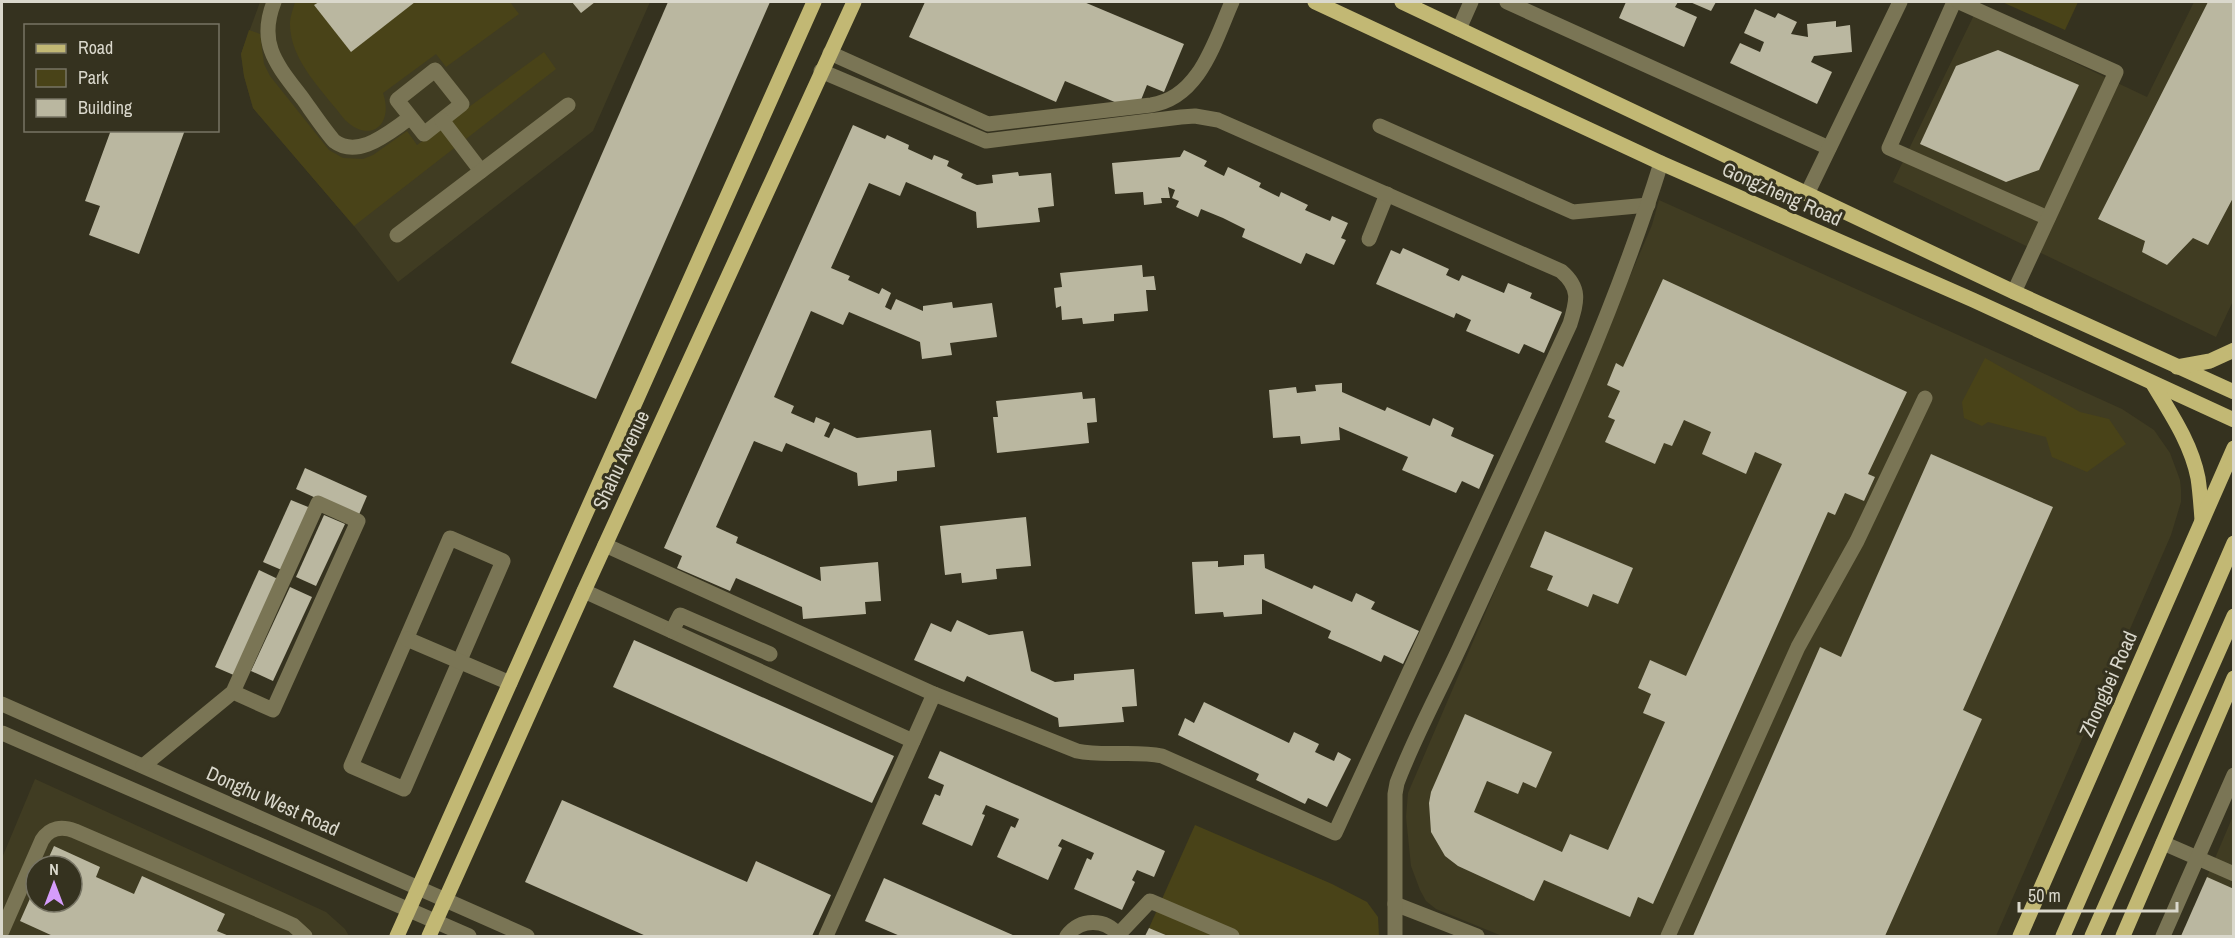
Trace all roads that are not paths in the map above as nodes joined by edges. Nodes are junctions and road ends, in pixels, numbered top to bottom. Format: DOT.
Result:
graph roads {
  1 [pos="274,2"];
  2 [pos="814,2"];
  3 [pos="854,2"];
  4 [pos="1232,2"];
  5 [pos="1315,2"];
  6 [pos="1402,2"];
  7 [pos="1471,2"];
  8 [pos="1507,2"];
  9 [pos="1900,2"];
  10 [pos="1956,2"];
  11 [pos="1459,29"];
  12 [pos="830,53"];
  13 [pos="821,71"];
  14 [pos="568,105"];
  15 [pos="411,118"];
  16 [pos="442,120"];
  17 [pos="1380,126"];
  18 [pos="1829,148"];
  19 [pos="1661,164"];
  20 [pos="481,171"];
  21 [pos="1387,194"];
  22 [pos="1807,194"];
  23 [pos="1647,205"];
  24 [pos="2048,218"];
  25 [pos="397,235"];
  26 [pos="1369,239"];
  27 [pos="2014,292"];
  28 [pos="2234,350"];
  29 [pos="2177,367"];
  30 [pos="2153,384"];
  31 [pos="2234,392"];
  32 [pos="1925,398"];
  33 [pos="2234,420"];
  34 [pos="2234,448"];
  35 [pos="2202,521"];
  36 [pos="2234,543"];
  37 [pos="605,546"];
  38 [pos="584,591"];
  39 [pos="2234,616"];
  40 [pos="672,631"];
  41 [pos="406,639"];
  42 [pos="770,654"];
  43 [pos="459,662"];
  44 [pos="2234,678"];
  45 [pos="510,683"];
  46 [pos="233,692"];
  47 [pos="934,694"];
  48 [pos="2,704"];
  49 [pos="2,733"];
  50 [pos="913,741"];
  51 [pos="143,766"];
  52 [pos="2234,775"];
  53 [pos="2163,843"];
  54 [pos="2197,858"];
  55 [pos="2234,874"];
  56 [pos="419,889"];
  57 [pos="445,900"];
  58 [pos="1395,904"];
  59 [pos="409,910"];
  60 [pos="436,922"];
  61 [pos="2,931"];
  62 [pos="305,936"];
  63 [pos="397,936"];
  64 [pos="429,936"];
  65 [pos="469,936"];
  66 [pos="527,936"];
  67 [pos="826,936"];
  68 [pos="1068,936"];
  69 [pos="1119,936"];
  70 [pos="1232,936"];
  71 [pos="1395,936"];
  72 [pos="1477,936"];
  73 [pos="1668,936"];
  74 [pos="2020,936"];
  75 [pos="2064,936"];
  76 [pos="2092,936"];
  77 [pos="2123,936"];
  78 [pos="2163,936"];
  1 -- 15 [label="street"];
  2 -- 45 [label="main road, Shahu Avenue"];
  3 -- 12 [label="main road, Shahu Avenue"];
  4 -- 12 [label="street"];
  5 -- 19 [label="main road, Gongzheng Road"];
  6 -- 11 [label="main road, Gongzheng Road"];
  7 -- 11 [label="street"];
  8 -- 18 [label="street"];
  9 -- 18 [label="street"];
  10 -- 24 [label="street"];
  10 -- 24 [label="street"];
  11 -- 22 [label="main road, Gongzheng Road"];
  12 -- 13 [label="main road, Shahu Avenue"];
  13 -- 21 [label="street"];
  13 -- 37 [label="main road, Shahu Avenue"];
  14 -- 20 [label="street"];
  15 -- 16 [label="street"];
  15 -- 16 [label="street"];
  16 -- 20 [label="street"];
  17 -- 23 [label="street"];
  18 -- 22 [label="street"];
  19 -- 23 [label="street"];
  19 -- 30 [label="main road, Gongzheng Road"];
  20 -- 25 [label="street"];
  21 -- 26 [label="street"];
  21 -- 47 [label="street"];
  22 -- 27 [label="main road, Gongzheng Road"];
  23 -- 58 [label="street"];
  24 -- 27 [label="street"];
  27 -- 29 [label="main road, Gongzheng Road"];
  28 -- 29 [label="main road"];
  29 -- 31 [label="main road, Gongzheng Road"];
  30 -- 33 [label="main road, Gongzheng Road"];
  30 -- 35 [label="main road"];
  32 -- 73 [label="street"];
  34 -- 35 [label="main road, Zhongbei Road"];
  35 -- 74 [label="main road, Zhongbei Road"];
  36 -- 75 [label="main road, bridge"];
  37 -- 38 [label="main road, Shahu Avenue"];
  37 -- 47 [label="street"];
  38 -- 40 [label="street"];
  38 -- 57 [label="main road, Shahu Avenue"];
  39 -- 76 [label="main road"];
  40 -- 42 [label="street"];
  40 -- 50 [label="street"];
  41 -- 43 [label="street"];
  41 -- 43 [label="street"];
  41 -- 43 [label="street"];
  43 -- 45 [label="street"];
  44 -- 53 [label="main road"];
  45 -- 56 [label="main road, Shahu Avenue"];
  46 -- 46 [label="street"];
  46 -- 51 [label="street"];
  47 -- 50 [label="street"];
  48 -- 51 [label="street, Donghu West Road"];
  49 -- 59 [label="street"];
  50 -- 67 [label="street"];
  51 -- 56 [label="street, Donghu West Road"];
  52 -- 54 [label="street"];
  53 -- 54 [label="street"];
  53 -- 77 [label="main road"];
  54 -- 55 [label="street"];
  54 -- 78 [label="street"];
  56 -- 57 [label="street, Donghu West Road"];
  56 -- 59 [label="main road, Shahu Avenue"];
  57 -- 60 [label="main road, Shahu Avenue"];
  57 -- 66 [label="street, Donghu West Road"];
  58 -- 71 [label="street"];
  58 -- 72 [label="street"];
  59 -- 60 [label="street"];
  59 -- 63 [label="main road, Shahu Avenue"];
  60 -- 64 [label="main road, Shahu Avenue"];
  60 -- 65 [label="street"];
  61 -- 62 [label="street"];
  68 -- 69 [label="street"];
  69 -- 70 [label="street"];
}
